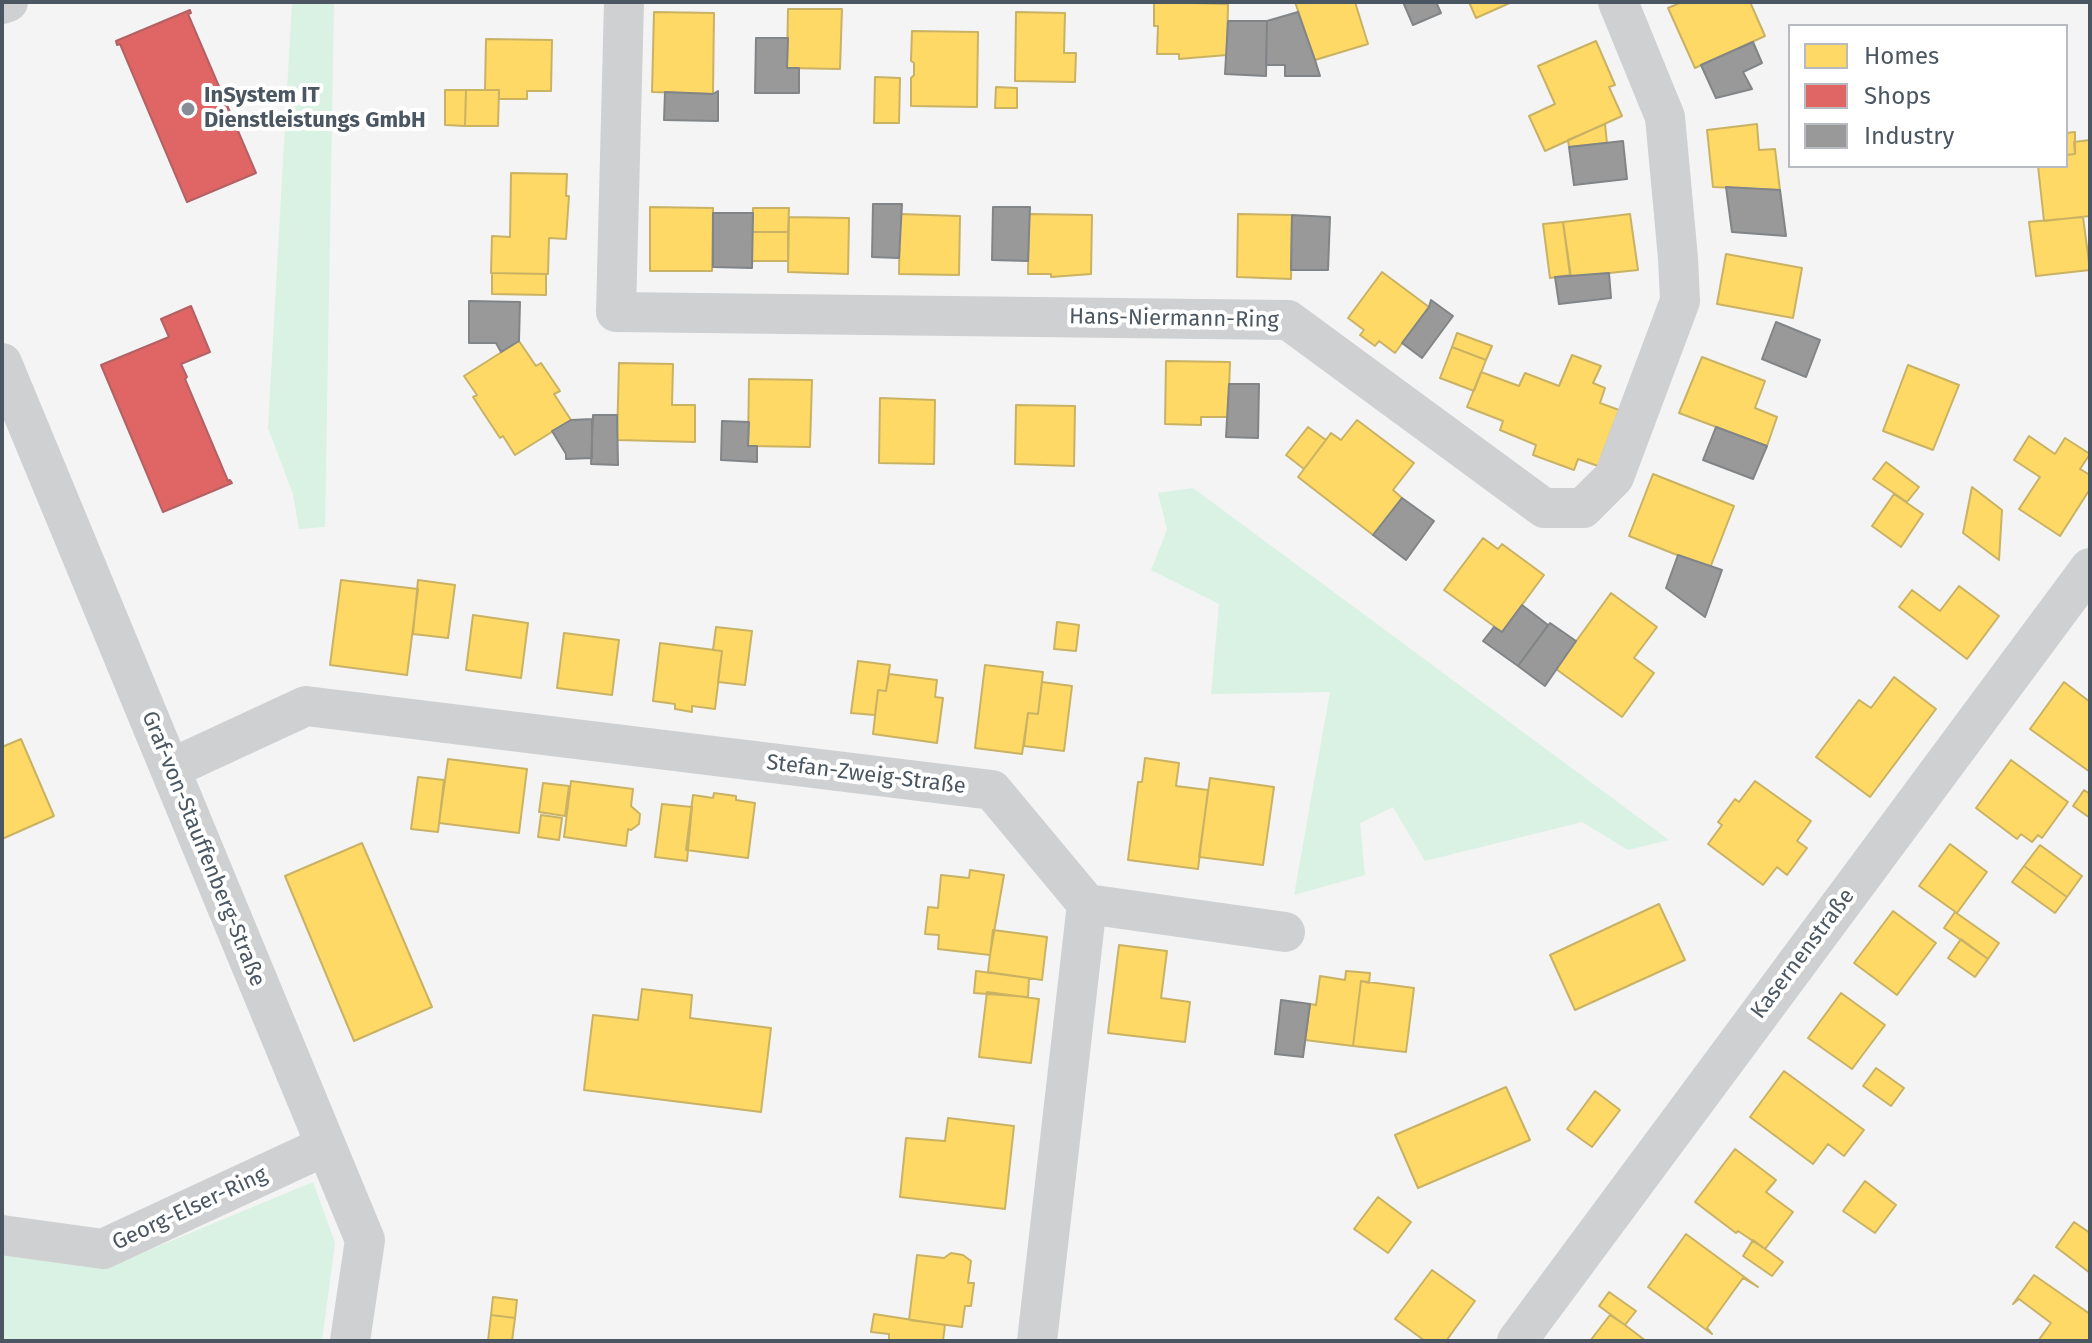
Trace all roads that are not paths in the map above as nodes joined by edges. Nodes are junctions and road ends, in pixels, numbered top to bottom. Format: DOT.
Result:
graph roads {
  1 [pos="8,2"];
  2 [pos="624,2"];
  3 [pos="1618,2"];
  4 [pos="2,4"];
  5 [pos="2,363"];
  6 [pos="2090,568"];
  7 [pos="170,769"];
  8 [pos="1087,904"];
  9 [pos="1285,932"];
  10 [pos="325,1146"];
  11 [pos="2,1235"];
  12 [pos="350,1341"];
  13 [pos="1037,1341"];
  14 [pos="1517,1341"];
  1 -- 4 [label="street"];
  2 -- 3 [label="street, Hans-Niermann-Ring"];
  5 -- 7 [label="street, Graf-von-Stauffenberg-Straße"];
  6 -- 14 [label="street, Kasernenstraße"];
  7 -- 8 [label="street, Stefan-Zweig-Straße"];
  7 -- 10 [label="street, Graf-von-Stauffenberg-Straße"];
  8 -- 9 [label="street"];
  8 -- 13 [label="street"];
  10 -- 11 [label="street, Georg-Elser-Ring"];
  10 -- 12 [label="street, Graf-von-Stauffenberg-Straße"];
}
